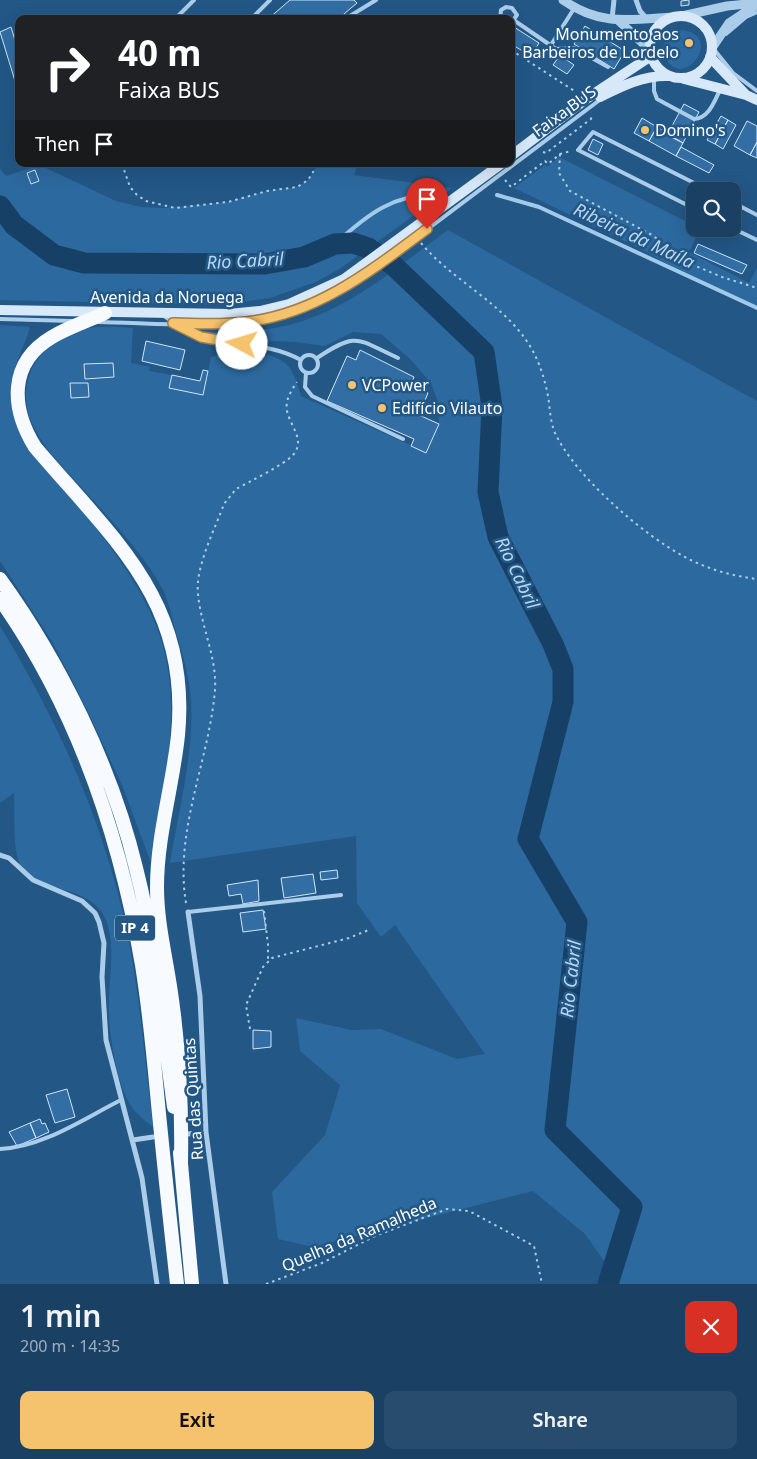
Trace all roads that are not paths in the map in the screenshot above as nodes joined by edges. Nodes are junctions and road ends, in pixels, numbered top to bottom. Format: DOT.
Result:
graph roads {
  1 [pos="194,0"];
  2 [pos="270,0"];
  3 [pos="376,0"];
  4 [pos="562,0"];
  5 [pos="614,0"];
  6 [pos="636,0"];
  7 [pos="757,4"];
  8 [pos="575,7"];
  9 [pos="757,12"];
  10 [pos="179,15"];
  11 [pos="255,15"];
  12 [pos="352,15"];
  13 [pos="500,15"];
  14 [pos="515,15"];
  15 [pos="677,16"];
  16 [pos="648,19"];
  17 [pos="615,21"];
  18 [pos="515,23"];
  19 [pos="551,45"];
  20 [pos="711,52"];
  21 [pos="650,53"];
  22 [pos="608,68"];
  23 [pos="655,76"];
  24 [pos="669,76"];
  25 [pos="680,78"];
  26 [pos="624,86"];
  27 [pos="721,88"];
  28 [pos="757,91"];
  29 [pos="746,94"];
  30 [pos="757,100"];
  31 [pos="568,114"];
  32 [pos="515,153"];
  33 [pos="515,161"];
  34 [pos="497,167"];
  35 [pos="507,167"];
  36 [pos="692,182"];
  37 [pos="686,204"];
  38 [pos="741,207"];
  39 [pos="757,215"];
  40 [pos="741,232"];
  41 [pos="414,234"];
  42 [pos="757,240"];
  43 [pos="367,269"];
  44 [pos="0,310"];
  45 [pos="105,313"];
  46 [pos="162,314"];
  47 [pos="0,319"];
  48 [pos="86,322"];
  49 [pos="173,323"];
  50 [pos="317,358"];
  51 [pos="398,358"];
  52 [pos="301,360"];
  53 [pos="305,373"];
  54 [pos="403,439"];
  55 [pos="0,579"];
  56 [pos="0,599"];
  57 [pos="0,855"];
  58 [pos="341,895"];
  59 [pos="188,912"];
  60 [pos="121,1100"];
  61 [pos="206,1132"];
  62 [pos="188,1134"];
  63 [pos="153,1137"];
  64 [pos="133,1140"];
  65 [pos="0,1149"];
  66 [pos="181,1162"];
  67 [pos="157,1284"];
  68 [pos="177,1284"];
  69 [pos="192,1284"];
  70 [pos="226,1284"];
  1 -- 10 [label="lane"];
  2 -- 11 [label="lane"];
  3 -- 12 [label="lane"];
  4 -- 8 [label="street"];
  5 -- 17 [label="street"];
  6 -- 16 [label="street"];
  7 -- 15 [label="street"];
  7 -- 20 [label="street"];
  8 -- 17 [label="street"];
  8 -- 19 [label="lane"];
  9 -- 20 [label="lane"];
  13 -- 14 [label="lane"];
  15 -- 16 [label="street"];
  15 -- 20 [label="main road"];
  15 -- 21 [label="main road"];
  16 -- 17 [label="street"];
  17 -- 21 [label="street"];
  18 -- 19 [label="lane"];
  19 -- 22 [label="lane"];
  20 -- 25 [label="main road"];
  20 -- 28 [label="lane"];
  20 -- 29 [label="main road"];
  21 -- 24 [label="main road"];
  21 -- 31 [label="main road"];
  23 -- 24 [label="main road"];
  23 -- 26 [label="main road"];
  23 -- 27 [label="lane"];
  24 -- 25 [label="main road"];
  25 -- 27 [label="main road"];
  26 -- 31 [label="main road"];
  26 -- 33 [label="lane, Faixa BUS"];
  27 -- 29 [label="main road"];
  29 -- 30 [label="main road"];
  31 -- 32 [label="main road"];
  34 -- 41 [label="main road, Avenida da Noruega"];
  35 -- 41 [label="lane, Faixa BUS"];
  36 -- 37 [label="lane"];
  38 -- 39 [label="lane"];
  40 -- 42 [label="lane"];
  41 -- 43 [label="main road, Avenida da Noruega"];
  43 -- 46 [label="main road, Avenida da Noruega"];
  43 -- 49 [label="lane"];
  44 -- 45 [label="main road, Avenida da Noruega"];
  45 -- 46 [label="main road, Avenida da Noruega"];
  45 -- 48 [label="highway"];
  46 -- 49 [label="lane"];
  47 -- 48 [label="lane"];
  48 -- 49 [label="lane"];
  48 -- 66 [label="highway"];
  49 -- 52 [label="lane"];
  50 -- 51 [label="lane"];
  50 -- 52 [label="lane"];
  50 -- 53 [label="lane"];
  52 -- 53 [label="lane"];
  53 -- 54 [label="lane"];
  55 -- 66 [label="highway, IP 4"];
  56 -- 68 [label="highway, IP 4"];
  57 -- 60 [label="street"];
  58 -- 59 [label="lane"];
  59 -- 61 [label="street, Rua das Quintas"];
  60 -- 64 [label="street"];
  60 -- 65 [label="lane"];
  61 -- 62 [label="street"];
  61 -- 70 [label="street, Rua das Quintas"];
  63 -- 64 [label="street"];
  64 -- 67 [label="street"];
  66 -- 69 [label="highway, IP 4"];
}
